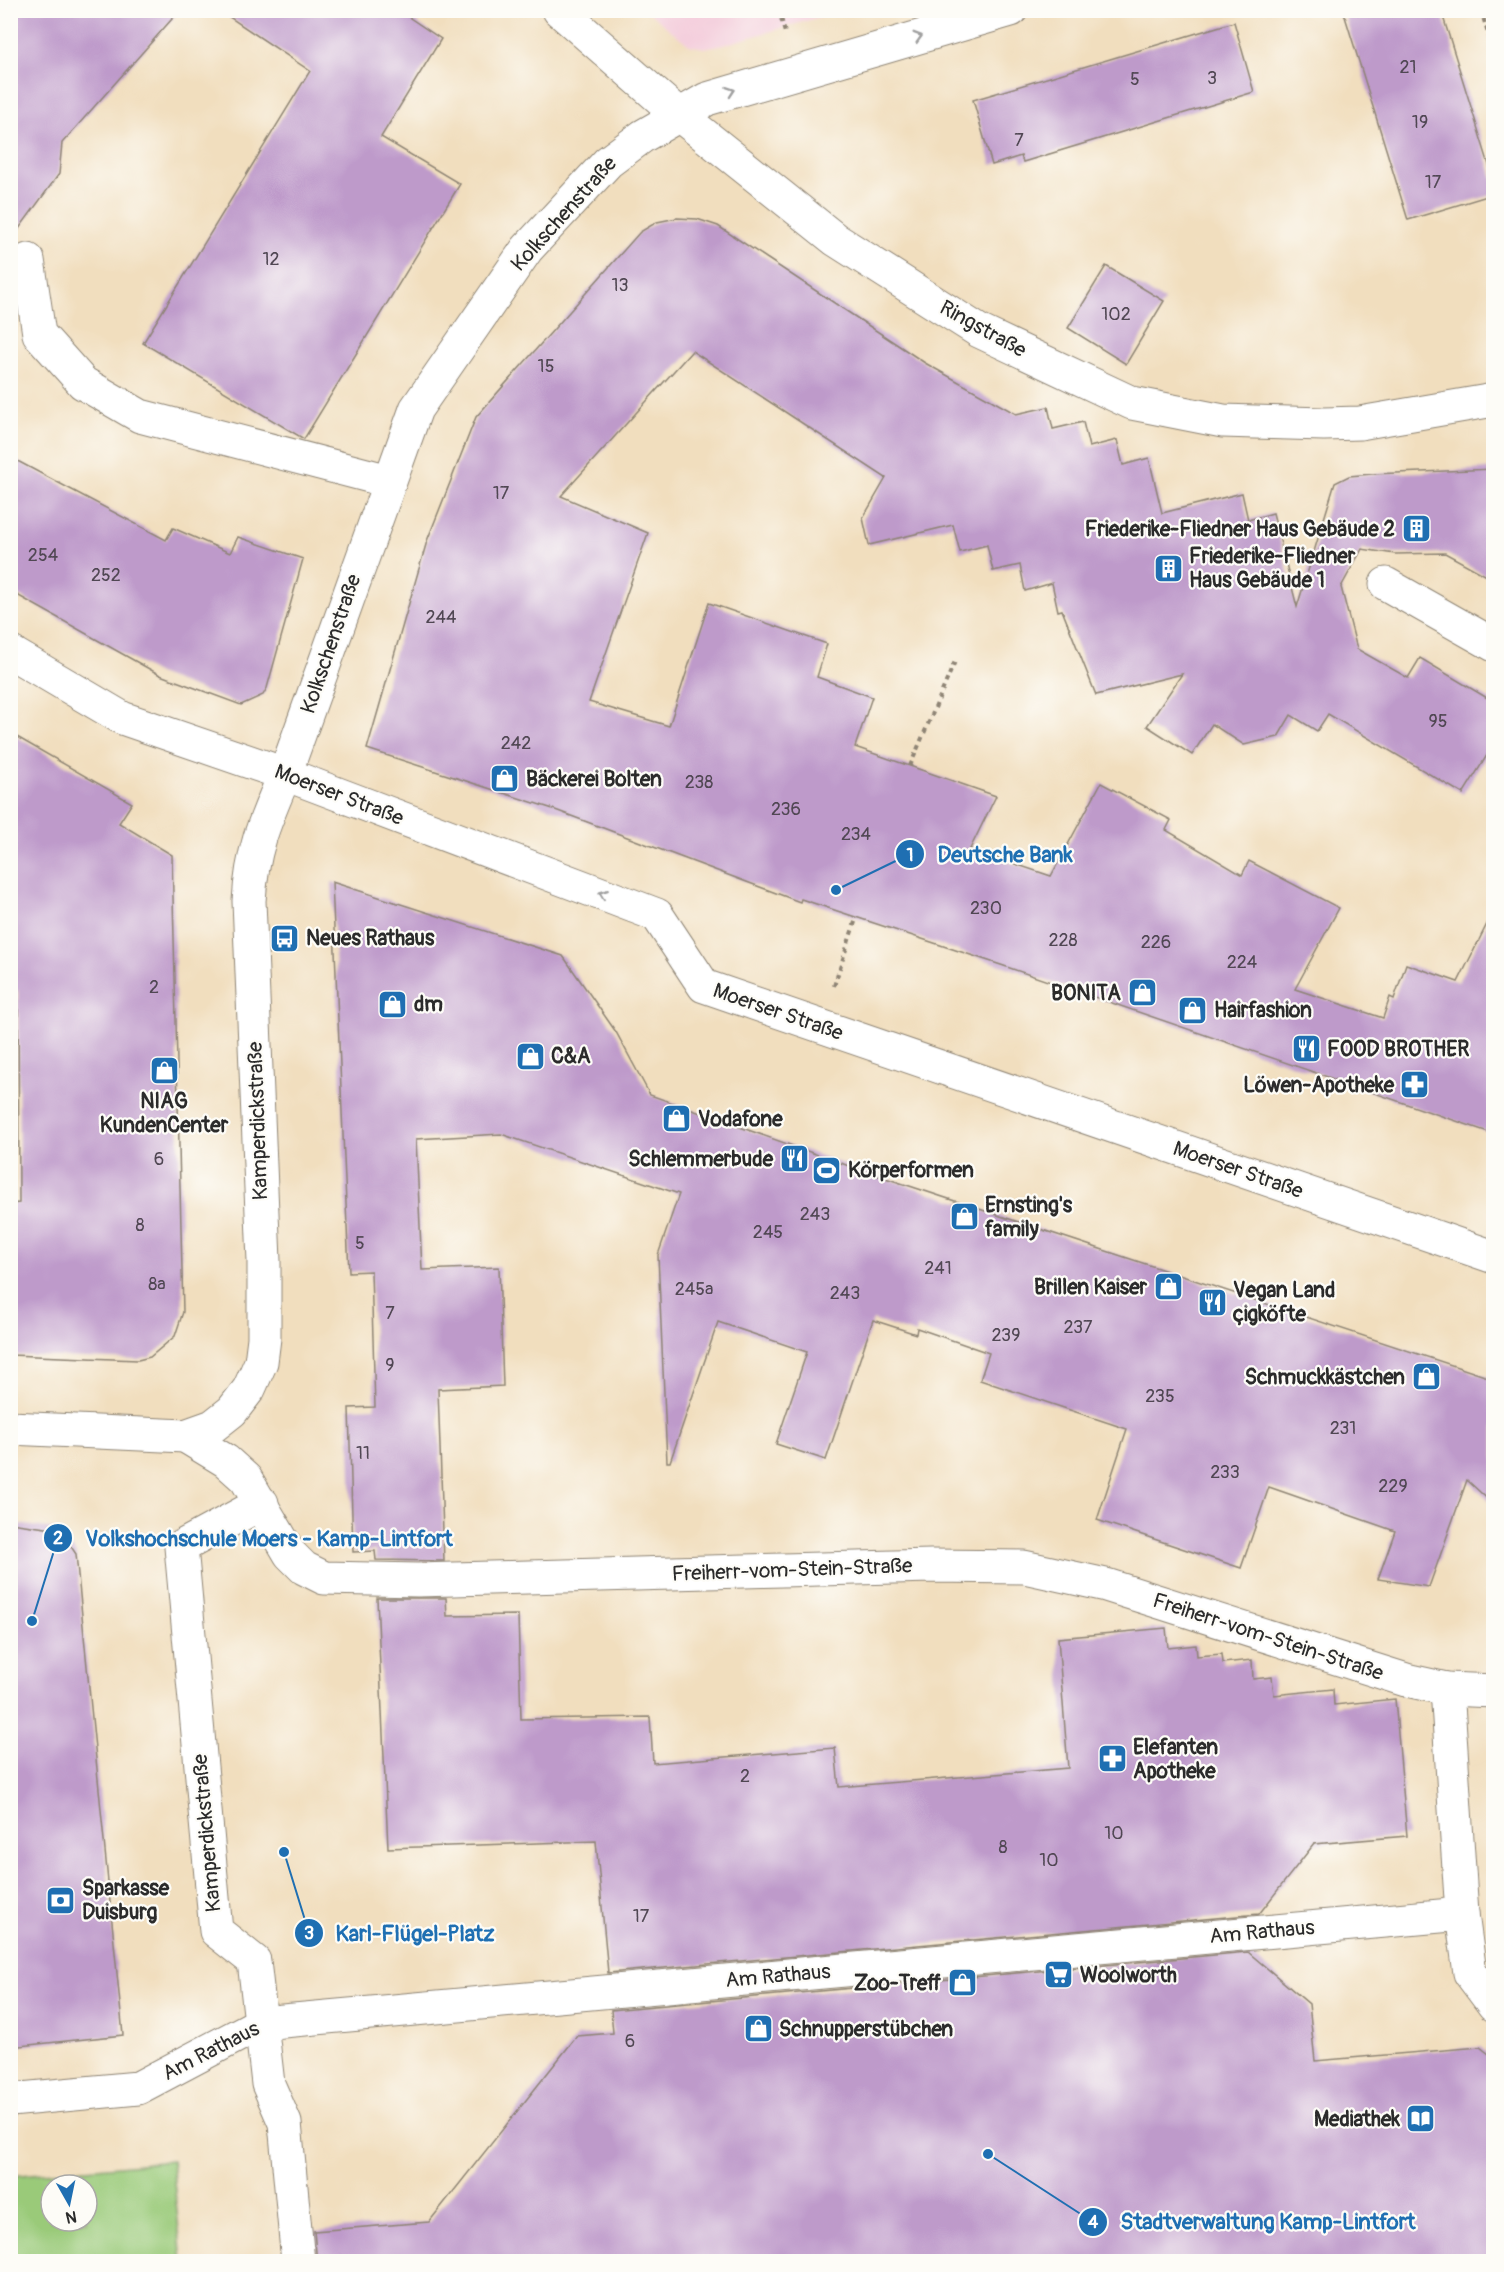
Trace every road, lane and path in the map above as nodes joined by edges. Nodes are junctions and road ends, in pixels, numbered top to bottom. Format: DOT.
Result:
graph roads {
  1 [pos="559,10"];
  2 [pos="1011,10"];
  3 [pos="1481,10"];
  4 [pos="1494,54"];
  5 [pos="678,114"];
  6 [pos="28,260"];
  7 [pos="1494,400"];
  8 [pos="389,481"];
  9 [pos="1386,584"];
  10 [pos="1494,645"];
  11 [pos="10,652"];
  12 [pos="956,659"];
  13 [pos="910,766"];
  14 [pos="285,774"];
  15 [pos="856,919"];
  16 [pos="820,1027"];
  17 [pos="1494,1257"];
  18 [pos="10,1428"];
  19 [pos="184,1436"];
  20 [pos="262,1503"];
  21 [pos="1447,1689"];
  22 [pos="1494,1691"];
  23 [pos="1462,1914"];
  24 [pos="1494,2005"];
  25 [pos="261,2023"];
  26 [pos="10,2100"];
  27 [pos="298,2262"];
  1 -- 5 [label="street, Ringstraße"];
  5 -- 2 [label="street, Kolkschenstraße, one-way"];
  3 -- 4 [label="path"];
  5 -- 7 [label="street, Ringstraße"];
  5 -- 8 [label="street, Kolkschenstraße"];
  6 -- 8 [label="street"];
  8 -- 14 [label="street, Kolkschenstraße"];
  9 -- 10 [label="street"];
  11 -- 14 [label="street, Moerser Straße"];
  12 -- 13 [label="path"];
  16 -- 14 [label="street, Moerser Straße, one-way"];
  14 -- 19 [label="street, Kamperdickstraße"];
  15 -- 16 [label="path"];
  16 -- 17 [label="street, Moerser Straße"];
  18 -- 19 [label="street"];
  19 -- 20 [label="street, Freiherr-vom-Stein-Straße"];
  20 -- 21 [label="street, Freiherr-vom-Stein-Straße"];
  20 -- 25 [label="street, Kamperdickstraße"];
  21 -- 22 [label="street, Freiherr-vom-Stein-Straße"];
  21 -- 23 [label="street"];
  23 -- 24 [label="street"];
  23 -- 25 [label="street, Am Rathaus"];
  25 -- 26 [label="street, Am Rathaus"];
  25 -- 27 [label="street, Kamperdickstraße"];
}
